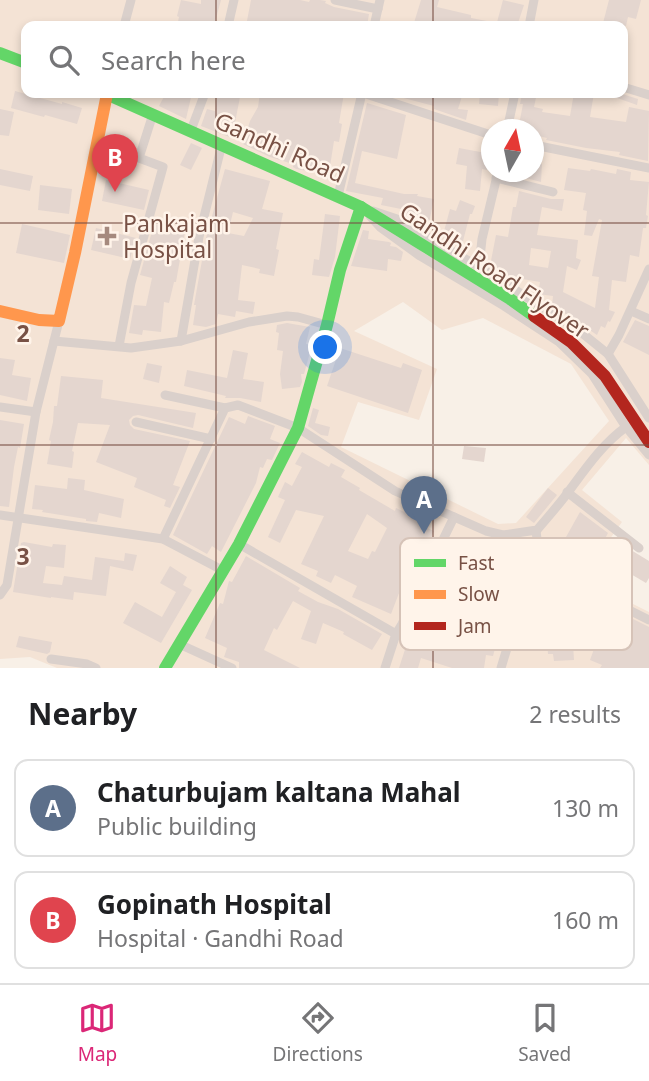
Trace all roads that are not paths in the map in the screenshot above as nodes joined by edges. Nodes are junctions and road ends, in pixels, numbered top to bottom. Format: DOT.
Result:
graph roads {
  1 [pos="131,0"];
  2 [pos="234,0"];
  3 [pos="335,0"];
  4 [pos="534,0"];
  5 [pos="379,4"];
  6 [pos="125,21"];
  7 [pos="229,21"];
  8 [pos="530,21"];
  9 [pos="0,53"];
  10 [pos="21,61"];
  11 [pos="628,89"];
  12 [pos="649,95"];
  13 [pos="105,98"];
  14 [pos="117,98"];
  15 [pos="203,98"];
  16 [pos="362,98"];
  17 [pos="378,98"];
  18 [pos="514,98"];
  19 [pos="153,114"];
  20 [pos="509,119"];
  21 [pos="191,130"];
  22 [pos="481,131"];
  23 [pos="222,144"];
  24 [pos="544,147"];
  25 [pos="649,168"];
  26 [pos="495,182"];
  27 [pos="520,182"];
  28 [pos="554,192"];
  29 [pos="338,196"];
  30 [pos="361,207"];
  31 [pos="479,267"];
  32 [pos="649,269"];
  33 [pos="645,288"];
  34 [pos="631,310"];
  35 [pos="0,311"];
  36 [pos="649,319"];
  37 [pos="59,321"];
  38 [pos="328,321"];
  39 [pos="54,341"];
  40 [pos="181,341"];
  41 [pos="119,346"];
  42 [pos="608,354"];
  43 [pos="164,395"];
  44 [pos="0,407"];
  45 [pos="225,408"];
  46 [pos="36,412"];
  47 [pos="649,418"];
  48 [pos="136,422"];
  49 [pos="626,427"];
  50 [pos="298,428"];
  51 [pos="211,439"];
  52 [pos="649,442"];
  53 [pos="649,455"];
  54 [pos="568,492"];
  55 [pos="0,515"];
  56 [pos="18,517"];
  57 [pos="454,517"];
  58 [pos="536,531"];
  59 [pos="444,538"];
  60 [pos="537,538"];
  61 [pos="626,538"];
  62 [pos="163,539"];
  63 [pos="632,542"];
  64 [pos="239,544"];
  65 [pos="639,548"];
  66 [pos="224,570"];
  67 [pos="0,595"];
  68 [pos="632,612"];
  69 [pos="649,620"];
  70 [pos="400,627"];
  71 [pos="396,634"];
  72 [pos="177,647"];
  73 [pos="506,650"];
  74 [pos="51,659"];
  75 [pos="96,668"];
  76 [pos="165,668"];
  77 [pos="232,668"];
  78 [pos="385,668"];
  79 [pos="501,668"];
  1 -- 6 [label="street"];
  2 -- 7 [label="street"];
  3 -- 5 [label="street"];
  4 -- 8 [label="street"];
  9 -- 10 [label="main road"];
  11 -- 12 [label="street"];
  13 -- 37 [label="main road"];
  14 -- 19 [label="main road, Gandhi Road"];
  15 -- 21 [label="street"];
  16 -- 29 [label="street"];
  17 -- 22 [label="street"];
  18 -- 20 [label="street"];
  19 -- 21 [label="main road, Gandhi Road"];
  19 -- 41 [label="street"];
  21 -- 23 [label="main road, Gandhi Road"];
  23 -- 29 [label="main road, Gandhi Road"];
  23 -- 40 [label="street"];
  24 -- 25 [label="street"];
  26 -- 31 [label="street"];
  27 -- 28 [label="street"];
  29 -- 30 [label="main road, Gandhi Road"];
  30 -- 31 [label="street"];
  30 -- 38 [label="main road"];
  30 -- 49 [label="street"];
  30 -- 52 [label="main road, Gandhi Road Flyover"];
  31 -- 42 [label="street"];
  32 -- 33 [label="street"];
  33 -- 34 [label="street"];
  34 -- 36 [label="street"];
  34 -- 42 [label="street"];
  35 -- 37 [label="main road"];
  37 -- 39 [label="street"];
  38 -- 40 [label="street"];
  38 -- 50 [label="main road"];
  39 -- 41 [label="street"];
  39 -- 46 [label="street"];
  40 -- 41 [label="street"];
  42 -- 47 [label="street"];
  43 -- 45 [label="street"];
  44 -- 46 [label="street"];
  45 -- 50 [label="street"];
  45 -- 51 [label="street"];
  46 -- 56 [label="street"];
  48 -- 51 [label="street"];
  49 -- 53 [label="street"];
  49 -- 54 [label="street"];
  50 -- 57 [label="street"];
  50 -- 64 [label="main road"];
  51 -- 62 [label="street"];
  54 -- 58 [label="street"];
  54 -- 61 [label="street"];
  55 -- 56 [label="street"];
  56 -- 62 [label="street"];
  56 -- 67 [label="street"];
  57 -- 58 [label="street"];
  57 -- 59 [label="street"];
  58 -- 60 [label="street"];
  62 -- 66 [label="street"];
  63 -- 65 [label="street"];
  64 -- 66 [label="main road"];
  64 -- 71 [label="street"];
  66 -- 72 [label="main road"];
  68 -- 69 [label="street"];
  70 -- 71 [label="street"];
  71 -- 78 [label="street"];
  72 -- 76 [label="main road"];
  72 -- 77 [label="street"];
  73 -- 79 [label="street"];
  74 -- 75 [label="street"];
}
